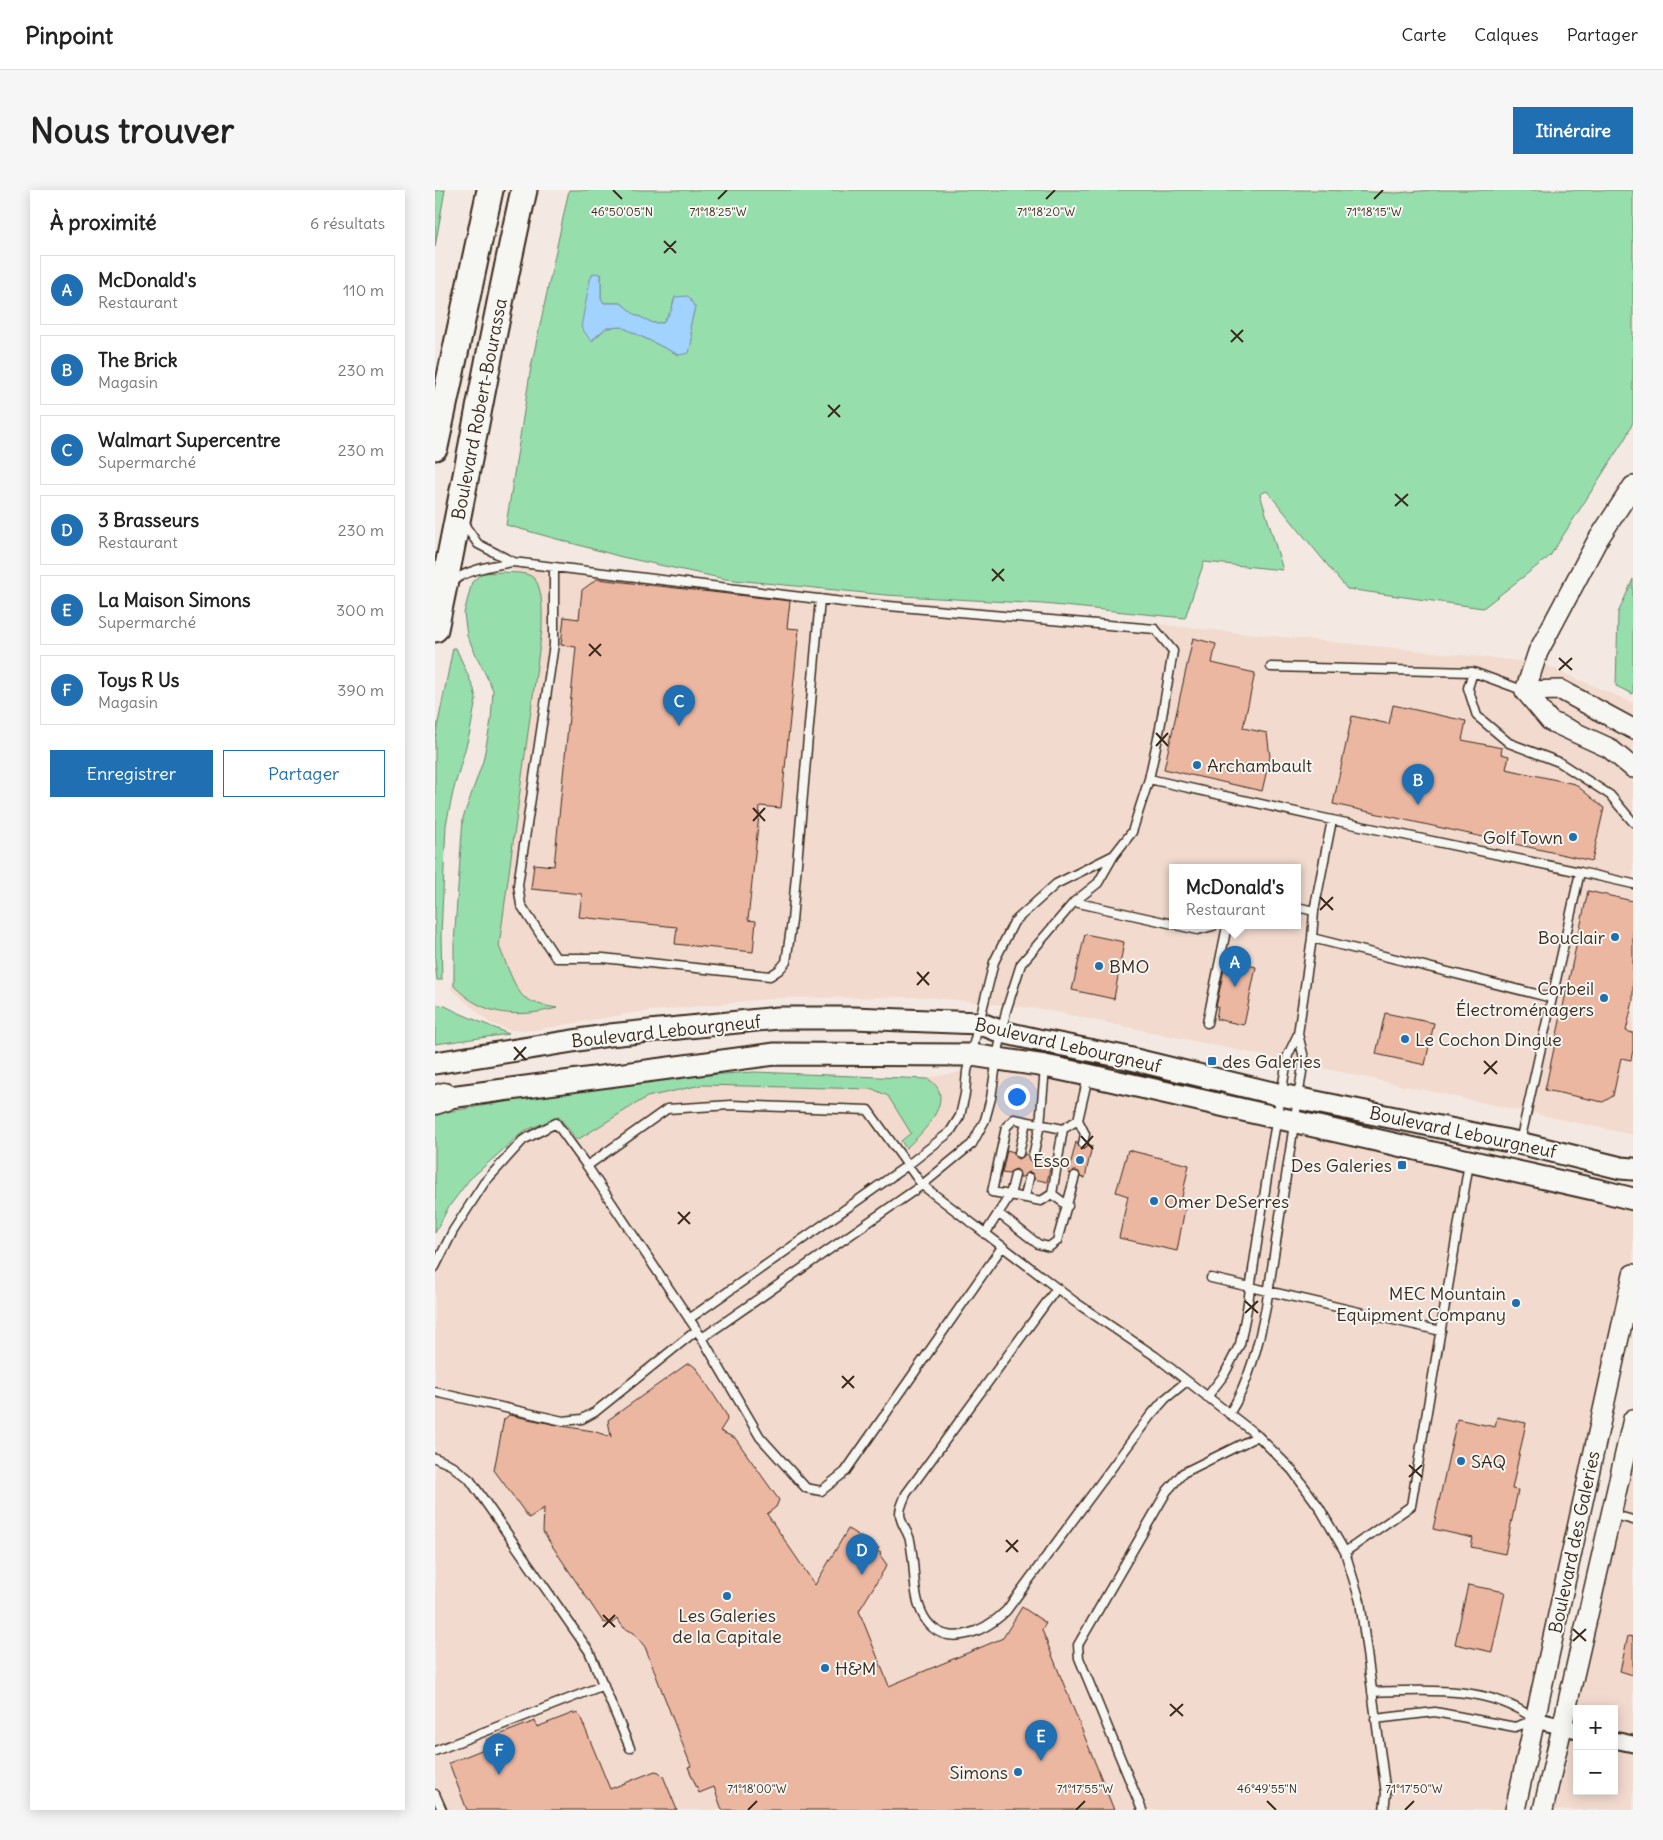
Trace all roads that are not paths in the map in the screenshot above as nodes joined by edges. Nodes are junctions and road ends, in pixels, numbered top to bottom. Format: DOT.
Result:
graph roads {
  1 [pos="524,190"];
  2 [pos="487,201"];
  3 [pos="435,447"];
  4 [pos="1633,486"];
  5 [pos="459,516"];
  6 [pos="513,562"];
  7 [pos="554,568"];
  8 [pos="441,598"];
  9 [pos="820,599"];
  10 [pos="435,629"];
  11 [pos="1271,667"];
  12 [pos="1473,672"];
  13 [pos="1525,691"];
  14 [pos="1633,729"];
  15 [pos="1633,768"];
  16 [pos="1149,779"];
  17 [pos="1333,820"];
  18 [pos="1633,822"];
  19 [pos="1114,855"];
  20 [pos="1580,872"];
  21 [pos="1633,884"];
  22 [pos="1074,902"];
  23 [pos="1301,908"];
  24 [pos="1314,911"];
  25 [pos="1169,923"];
  26 [pos="1226,929"];
  27 [pos="1312,938"];
  28 [pos="1551,998"];
  29 [pos="979,1023"];
  30 [pos="1207,1023"];
  31 [pos="1002,1032"];
  32 [pos="1298,1034"];
  33 [pos="972,1055"];
  34 [pos="997,1058"];
  35 [pos="435,1063"];
  36 [pos="1045,1066"];
  37 [pos="1088,1075"];
  38 [pos="1290,1096"];
  39 [pos="438,1099"];
  40 [pos="1078,1120"];
  41 [pos="1286,1120"];
  42 [pos="1026,1122"];
  43 [pos="1040,1125"];
  44 [pos="1063,1129"];
  45 [pos="1519,1143"];
  46 [pos="1083,1144"];
  47 [pos="1019,1153"];
  48 [pos="1033,1156"];
  49 [pos="1470,1161"];
  50 [pos="908,1165"];
  51 [pos="587,1166"];
  52 [pos="1633,1169"];
  53 [pos="1015,1175"];
  54 [pos="1075,1176"];
  55 [pos="1029,1178"];
  56 [pos="922,1185"];
  57 [pos="1011,1194"];
  58 [pos="1052,1194"];
  59 [pos="1025,1198"];
  60 [pos="1633,1199"];
  61 [pos="1067,1206"];
  62 [pos="998,1213"];
  63 [pos="985,1234"];
  64 [pos="1002,1247"];
  65 [pos="435,1266"];
  66 [pos="1633,1274"];
  67 [pos="1211,1278"];
  68 [pos="1057,1288"];
  69 [pos="1251,1288"];
  70 [pos="1268,1292"];
  71 [pos="689,1319"];
  72 [pos="697,1330"];
  73 [pos="1441,1332"];
  74 [pos="702,1338"];
  75 [pos="1187,1381"];
  76 [pos="435,1392"];
  77 [pos="1207,1397"];
  78 [pos="1229,1414"];
  79 [pos="1633,1419"];
  80 [pos="1258,1436"];
  81 [pos="435,1458"];
  82 [pos="1611,1514"];
  83 [pos="1633,1520"];
  84 [pos="1345,1552"];
  85 [pos="604,1685"];
  86 [pos="1372,1692"];
  87 [pos="1375,1719"];
  88 [pos="1535,1720"];
  89 [pos="1570,1728"];
  90 [pos="1618,1741"];
  91 [pos="1633,1744"];
  92 [pos="630,1748"];
  93 [pos="435,1751"];
  94 [pos="435,1794"];
  95 [pos="442,1810"];
  96 [pos="1142,1810"];
  97 [pos="1384,1810"];
  98 [pos="1515,1810"];
  99 [pos="1543,1810"];
  1 -- 5 [label="highway, Boulevard Robert-Bourassa"];
  2 -- 3 [label="highway, Boulevard Robert-Bourassa"];
  4 -- 13 [label="street"];
  5 -- 6 [label="lane"];
  5 -- 8 [label="highway, Boulevard Robert-Bourassa"];
  6 -- 7 [label="lane"];
  6 -- 8 [label="lane"];
  7 -- 9 [label="lane"];
  7 -- 9 [label="lane"];
  8 -- 10 [label="highway, Boulevard Robert-Bourassa"];
  9 -- 16 [label="lane"];
  11 -- 12 [label="lane"];
  12 -- 13 [label="lane"];
  12 -- 18 [label="lane"];
  13 -- 14 [label="street"];
  13 -- 15 [label="street"];
  16 -- 17 [label="lane"];
  16 -- 19 [label="lane"];
  17 -- 20 [label="lane"];
  17 -- 24 [label="lane"];
  19 -- 22 [label="lane"];
  19 -- 29 [label="lane"];
  20 -- 21 [label="lane"];
  20 -- 28 [label="lane"];
  22 -- 25 [label="lane"];
  22 -- 31 [label="lane"];
  23 -- 24 [label="lane"];
  24 -- 27 [label="lane"];
  26 -- 30 [label="lane"];
  27 -- 28 [label="lane"];
  27 -- 32 [label="lane"];
  28 -- 45 [label="lane"];
  29 -- 31 [label="main road, Boulevard Lebourgneuf"];
  29 -- 33 [label="lane"];
  29 -- 35 [label="main road, Boulevard Lebourgneuf"];
  31 -- 34 [label="lane"];
  31 -- 38 [label="main road, Boulevard Lebourgneuf"];
  32 -- 38 [label="lane"];
  32 -- 38 [label="lane"];
  33 -- 34 [label="main road, Boulevard Lebourgneuf"];
  33 -- 39 [label="main road, Boulevard Lebourgneuf"];
  33 -- 50 [label="lane"];
  34 -- 36 [label="main road, Boulevard Lebourgneuf"];
  34 -- 56 [label="lane"];
  36 -- 37 [label="main road, Boulevard Lebourgneuf"];
  36 -- 43 [label="lane"];
  37 -- 40 [label="lane"];
  37 -- 41 [label="main road, Boulevard Lebourgneuf"];
  38 -- 41 [label="lane"];
  38 -- 41 [label="lane"];
  38 -- 45 [label="main road, Boulevard Lebourgneuf"];
  40 -- 44 [label="lane"];
  40 -- 46 [label="lane"];
  41 -- 49 [label="main road, Boulevard Lebourgneuf"];
  41 -- 69 [label="lane"];
  41 -- 70 [label="lane"];
  42 -- 43 [label="lane"];
  42 -- 47 [label="lane"];
  42 -- 57 [label="lane"];
  43 -- 44 [label="lane"];
  43 -- 48 [label="lane"];
  44 -- 58 [label="lane"];
  45 -- 52 [label="main road, Boulevard Lebourgneuf"];
  49 -- 60 [label="main road, Boulevard Lebourgneuf"];
  49 -- 73 [label="lane"];
  50 -- 51 [label="lane"];
  50 -- 56 [label="lane"];
  50 -- 71 [label="lane"];
  51 -- 65 [label="lane"];
  51 -- 71 [label="lane"];
  53 -- 57 [label="lane"];
  54 -- 61 [label="lane"];
  55 -- 59 [label="lane"];
  56 -- 63 [label="lane"];
  56 -- 74 [label="lane"];
  57 -- 59 [label="lane"];
  57 -- 62 [label="lane"];
  58 -- 59 [label="lane"];
  58 -- 61 [label="lane"];
  61 -- 62 [label="lane"];
  62 -- 63 [label="lane"];
  63 -- 64 [label="lane"];
  64 -- 68 [label="lane"];
  64 -- 74 [label="lane"];
  66 -- 88 [label="street, Boulevard des Galeries"];
  67 -- 69 [label="lane"];
  68 -- 75 [label="lane"];
  68 -- 75 [label="lane"];
  69 -- 70 [label="lane"];
  69 -- 77 [label="lane"];
  70 -- 73 [label="lane"];
  70 -- 78 [label="lane"];
  71 -- 72 [label="lane"];
  72 -- 74 [label="lane"];
  72 -- 76 [label="lane"];
  73 -- 84 [label="lane"];
  75 -- 77 [label="lane"];
  77 -- 78 [label="lane"];
  78 -- 80 [label="lane"];
  79 -- 82 [label="street, Boulevard des Galeries"];
  80 -- 84 [label="lane"];
  80 -- 96 [label="lane"];
  81 -- 85 [label="lane"];
  82 -- 83 [label="lane"];
  82 -- 89 [label="street, Boulevard des Galeries"];
  84 -- 86 [label="lane"];
  85 -- 92 [label="lane"];
  85 -- 93 [label="lane"];
  86 -- 87 [label="lane"];
  86 -- 88 [label="lane"];
  87 -- 88 [label="lane"];
  87 -- 97 [label="lane"];
  88 -- 89 [label="street"];
  88 -- 98 [label="street, Boulevard des Galeries"];
  89 -- 99 [label="street, Boulevard des Galeries"];
  90 -- 91 [label="street"];
  94 -- 95 [label="lane"];
}
